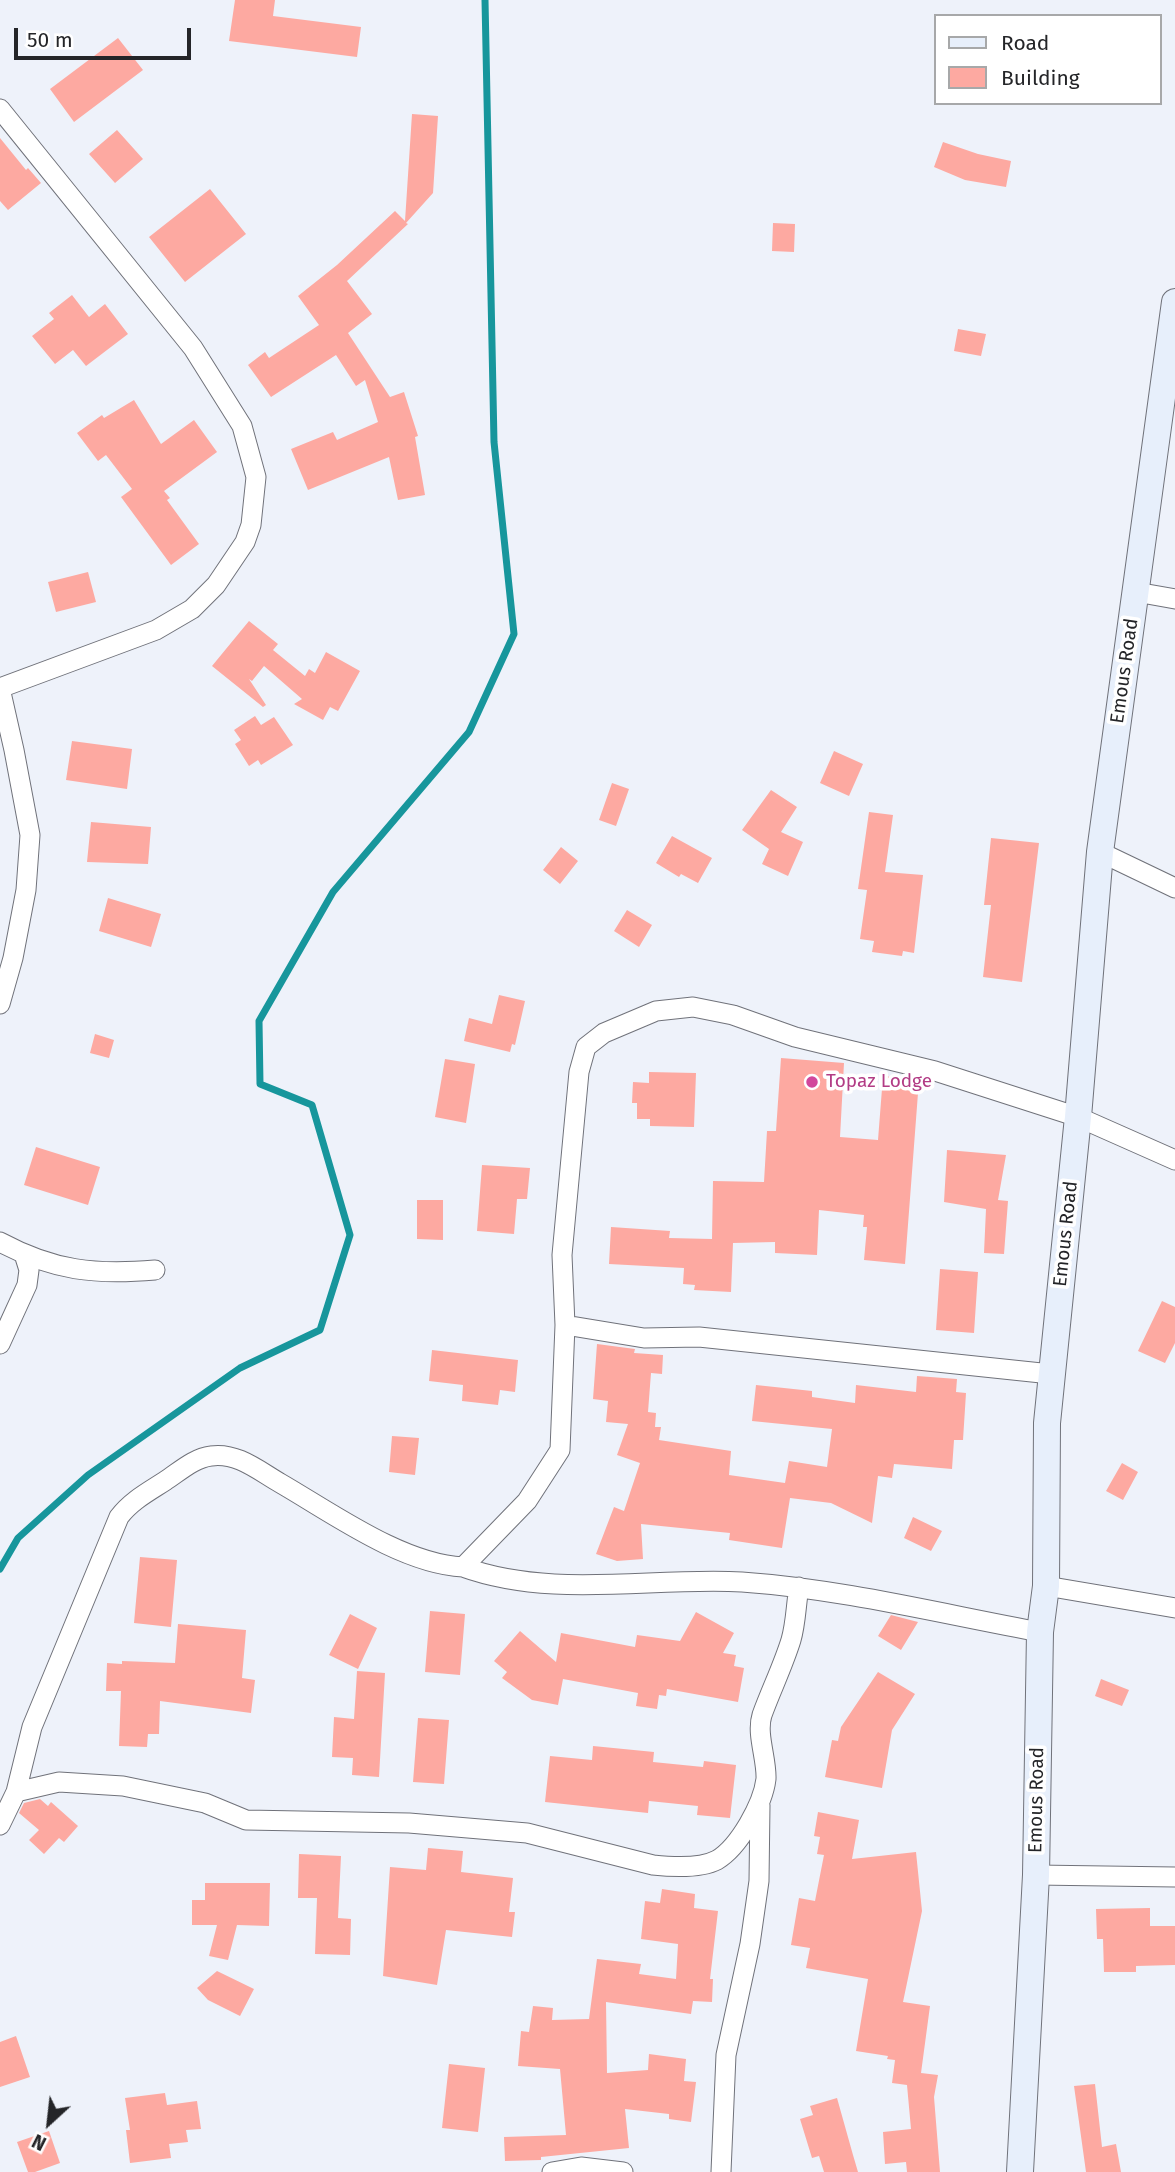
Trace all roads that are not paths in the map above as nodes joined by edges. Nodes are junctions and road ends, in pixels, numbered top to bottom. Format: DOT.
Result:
graph roads {
  1 [pos="0,109"];
  2 [pos="1175,302"];
  3 [pos="1136,592"];
  4 [pos="1175,599"];
  5 [pos="0,688"];
  6 [pos="1100,852"];
  7 [pos="1175,888"];
  8 [pos="0,1004"];
  9 [pos="1078,1116"];
  10 [pos="1175,1160"];
  11 [pos="0,1242"];
  12 [pos="24,1255"];
  13 [pos="155,1270"];
  14 [pos="565,1325"];
  15 [pos="0,1344"];
  16 [pos="1051,1374"];
  17 [pos="463,1567"];
  18 [pos="1046,1586"];
  19 [pos="799,1587"];
  20 [pos="1175,1608"];
  21 [pos="1040,1632"];
  22 [pos="16,1792"];
  23 [pos="760,1804"];
  24 [pos="0,1825"];
  25 [pos="1036,1875"];
  26 [pos="1175,1877"];
  27 [pos="552,2172"];
  28 [pos="623,2172"];
  29 [pos="721,2172"];
  30 [pos="1020,2172"];
  1 -- 5 [label="street"];
  2 -- 3 [label="street, Emous Road"];
  3 -- 4 [label="street"];
  3 -- 6 [label="street, Emous Road"];
  5 -- 8 [label="street"];
  6 -- 7 [label="street"];
  6 -- 9 [label="street, Emous Road"];
  9 -- 10 [label="street"];
  9 -- 14 [label="street"];
  9 -- 16 [label="street, Emous Road"];
  11 -- 12 [label="street"];
  12 -- 13 [label="street"];
  12 -- 15 [label="street"];
  14 -- 16 [label="street"];
  14 -- 17 [label="street"];
  16 -- 18 [label="street, Emous Road"];
  17 -- 19 [label="street"];
  17 -- 22 [label="street"];
  18 -- 20 [label="street"];
  18 -- 21 [label="street, Emous Road"];
  19 -- 21 [label="street"];
  19 -- 23 [label="street"];
  21 -- 25 [label="street, Emous Road"];
  22 -- 23 [label="street"];
  22 -- 24 [label="street"];
  23 -- 29 [label="street"];
  25 -- 26 [label="street"];
  25 -- 30 [label="street, Emous Road"];
  27 -- 28 [label="street"];
}
